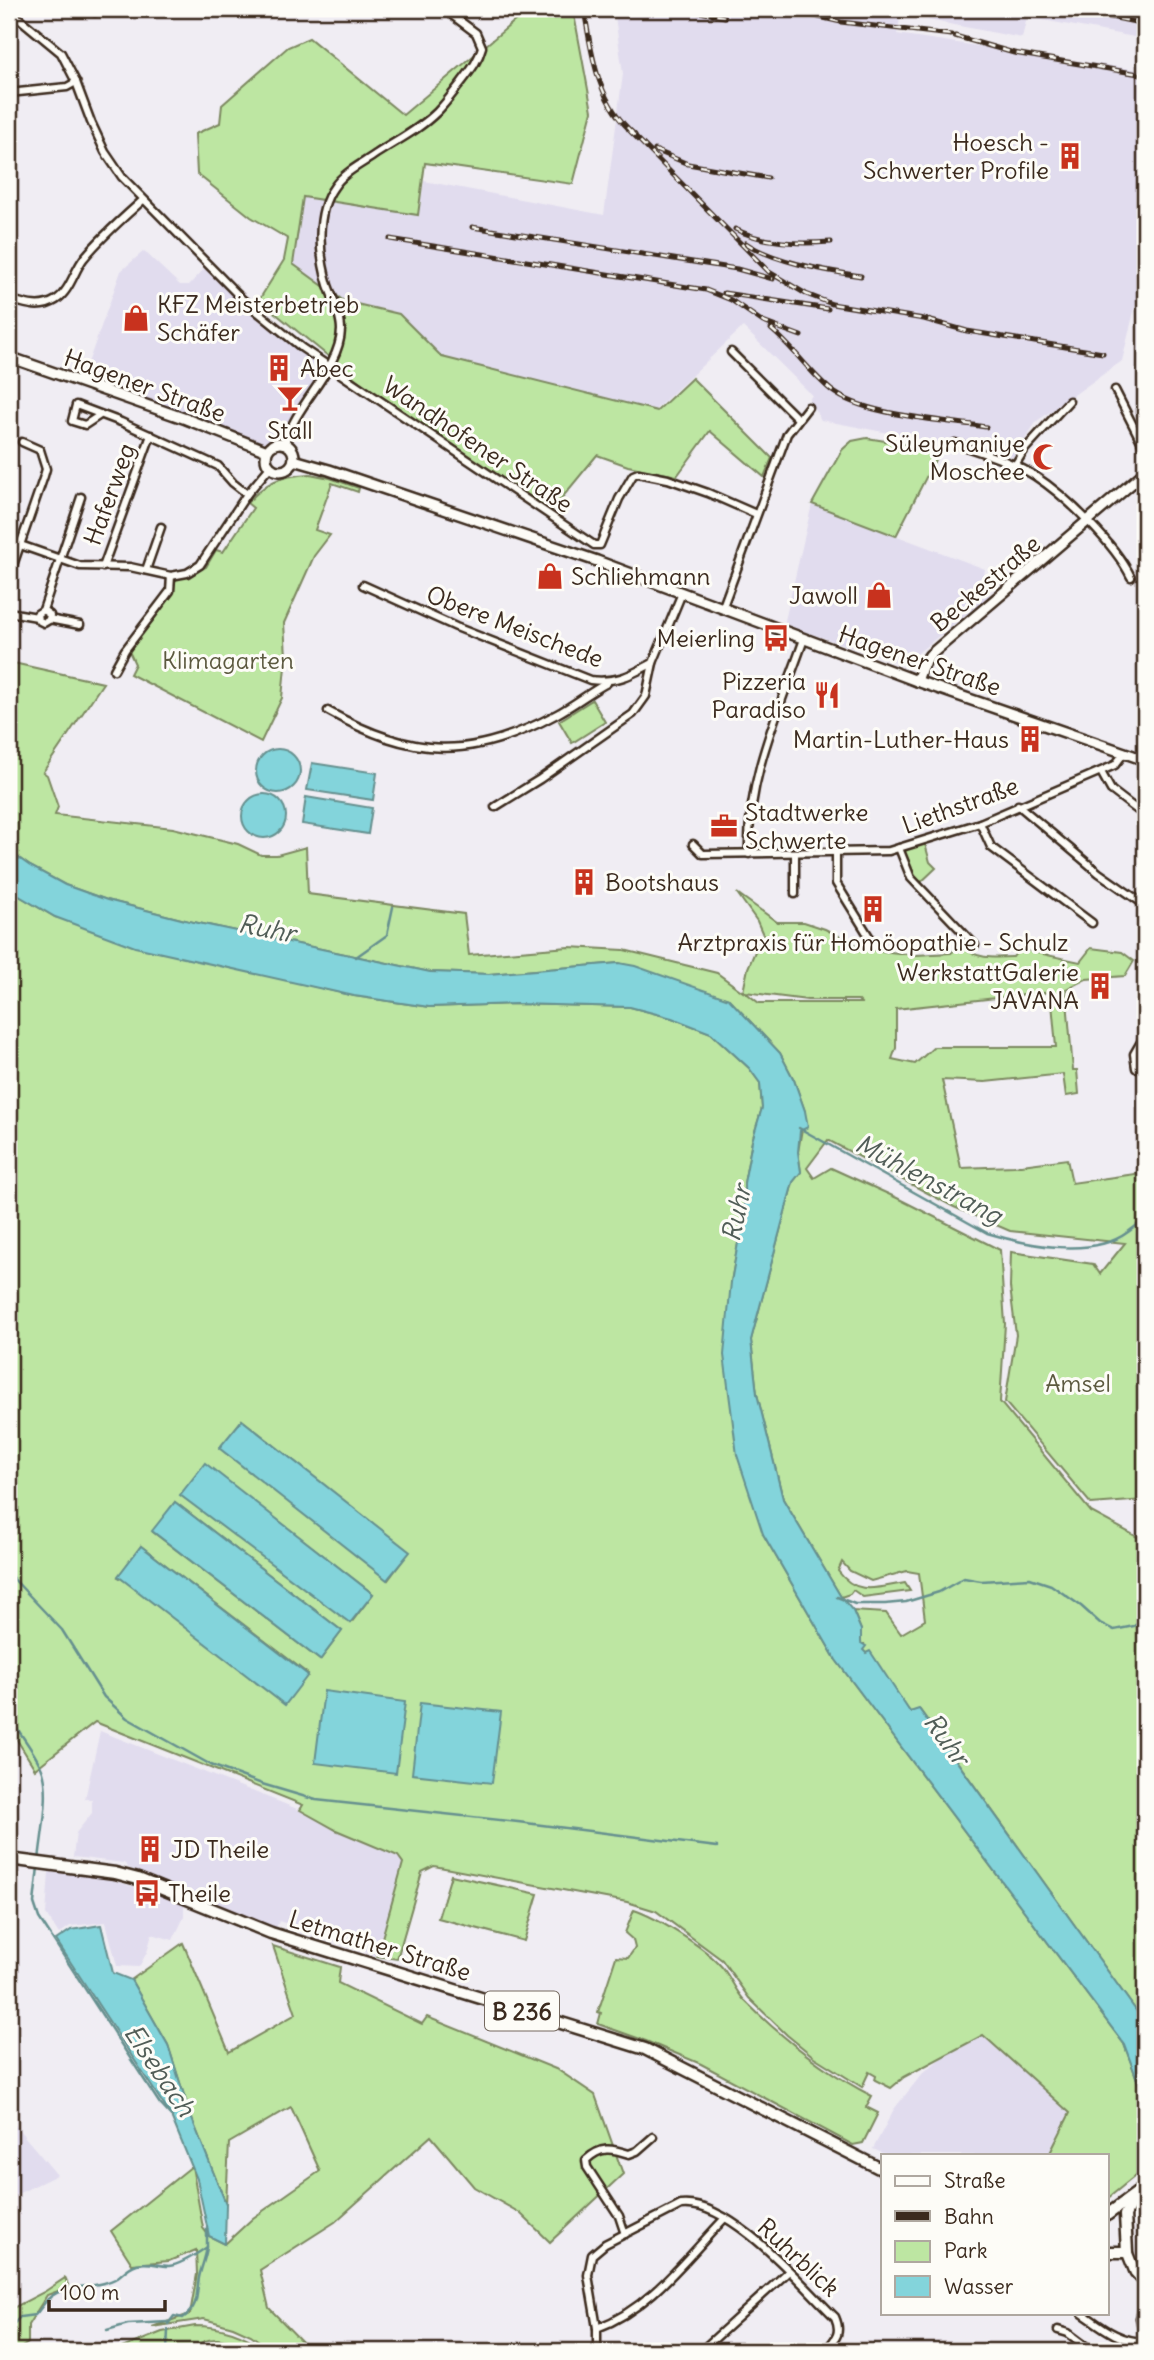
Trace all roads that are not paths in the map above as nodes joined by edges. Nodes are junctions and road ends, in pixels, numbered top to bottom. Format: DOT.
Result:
graph roads {
  1 [pos="444,9"];
  2 [pos="10,10"];
  3 [pos="76,82"];
  4 [pos="9,93"];
  5 [pos="143,200"];
  6 [pos="9,299"];
  7 [pos="731,352"];
  8 [pos="9,357"];
  9 [pos="328,366"];
  10 [pos="1115,390"];
  11 [pos="1069,401"];
  12 [pos="808,407"];
  13 [pos="100,415"];
  14 [pos="798,419"];
  15 [pos="152,435"];
  16 [pos="22,442"];
  17 [pos="955,443"];
  18 [pos="285,444"];
  19 [pos="1145,449"];
  20 [pos="267,451"];
  21 [pos="294,460"];
  22 [pos="1015,465"];
  23 [pos="270,467"];
  24 [pos="1145,472"];
  25 [pos="247,494"];
  26 [pos="82,497"];
  27 [pos="756,514"];
  28 [pos="1088,522"];
  29 [pos="161,527"];
  30 [pos="9,541"];
  31 [pos="21,544"];
  32 [pos="60,560"];
  33 [pos="103,567"];
  34 [pos="146,570"];
  35 [pos="171,576"];
  36 [pos="9,577"];
  37 [pos="1131,577"];
  38 [pos="363,585"];
  39 [pos="682,593"];
  40 [pos="722,609"];
  41 [pos="43,610"];
  42 [pos="9,612"];
  43 [pos="37,617"];
  44 [pos="49,619"];
  45 [pos="80,625"];
  46 [pos="804,639"];
  47 [pos="653,663"];
  48 [pos="114,670"];
  49 [pos="917,681"];
  50 [pos="609,682"];
  51 [pos="328,711"];
  52 [pos="1125,752"];
  53 [pos="1145,760"];
  54 [pos="1101,772"];
  55 [pos="1018,805"];
  56 [pos="495,807"];
  57 [pos="1145,816"];
  58 [pos="980,823"];
  59 [pos="694,844"];
  60 [pos="900,848"];
  61 [pos="749,851"];
  62 [pos="795,853"];
  63 [pos="836,853"];
  64 [pos="795,894"];
  65 [pos="1145,905"];
  66 [pos="1092,923"];
  67 [pos="870,938"];
  68 [pos="975,945"];
  69 [pos="1145,1035"];
  70 [pos="1136,1068"];
  71 [pos="9,1859"];
  72 [pos="653,2137"];
  73 [pos="881,2169"];
  74 [pos="1141,2190"];
  75 [pos="1108,2214"];
  76 [pos="725,2218"];
  77 [pos="625,2234"];
  78 [pos="1108,2252"];
  79 [pos="1127,2252"];
  80 [pos="789,2271"];
  81 [pos="1145,2283"];
  82 [pos="1145,2301"];
  83 [pos="1083,2314"];
  84 [pos="597,2328"];
  85 [pos="1058,2330"];
  86 [pos="1145,2342"];
  87 [pos="597,2351"];
  88 [pos="701,2351"];
  89 [pos="825,2351"];
  90 [pos="1092,2351"];
  1 -- 9 [label="street"];
  2 -- 3 [label="street, Wandhofener Straße"];
  3 -- 4 [label="street"];
  3 -- 5 [label="street, Wandhofener Straße"];
  5 -- 6 [label="street"];
  5 -- 9 [label="street, Wandhofener Straße"];
  7 -- 14 [label="street"];
  8 -- 20 [label="main road, Hagener Straße"];
  9 -- 18 [label="street"];
  9 -- 27 [label="street, Wandhofener Straße"];
  10 -- 19 [label="street"];
  11 -- 22 [label="street"];
  12 -- 14 [label="street"];
  13 -- 15 [label="street"];
  14 -- 27 [label="street"];
  15 -- 25 [label="street"];
  15 -- 33 [label="street, Haferweg"];
  16 -- 31 [label="street"];
  17 -- 22 [label="street"];
  18 -- 20 [label="main road"];
  18 -- 21 [label="main road"];
  20 -- 23 [label="main road"];
  21 -- 23 [label="main road"];
  21 -- 39 [label="main road, Hagener Straße"];
  22 -- 28 [label="street"];
  23 -- 25 [label="street"];
  24 -- 28 [label="main road, Beckestraße"];
  25 -- 35 [label="street"];
  26 -- 32 [label="street"];
  27 -- 40 [label="street"];
  28 -- 37 [label="street"];
  28 -- 49 [label="main road, Beckestraße"];
  29 -- 34 [label="street"];
  30 -- 31 [label="street"];
  31 -- 32 [label="street"];
  31 -- 36 [label="street"];
  32 -- 33 [label="street"];
  32 -- 41 [label="street"];
  33 -- 34 [label="street"];
  34 -- 35 [label="street"];
  35 -- 48 [label="street"];
  38 -- 50 [label="street, Obere Meischede"];
  39 -- 40 [label="main road, Hagener Straße"];
  39 -- 47 [label="street"];
  40 -- 46 [label="main road, Hagener Straße"];
  41 -- 43 [label="street"];
  41 -- 44 [label="street"];
  42 -- 43 [label="street"];
  43 -- 44 [label="street"];
  44 -- 45 [label="street"];
  46 -- 49 [label="main road, Hagener Straße"];
  46 -- 61 [label="street"];
  47 -- 50 [label="street, Obere Meischede"];
  47 -- 56 [label="street"];
  49 -- 52 [label="main road, Hagener Straße"];
  50 -- 51 [label="street"];
  52 -- 53 [label="main road, Hagener Straße"];
  52 -- 54 [label="street, Liethstraße"];
  54 -- 55 [label="street, Liethstraße"];
  54 -- 57 [label="street"];
  55 -- 58 [label="street, Liethstraße"];
  55 -- 65 [label="street"];
  58 -- 60 [label="street, Liethstraße"];
  58 -- 66 [label="street"];
  59 -- 61 [label="street, Liethstraße"];
  60 -- 63 [label="street, Liethstraße"];
  60 -- 68 [label="street"];
  61 -- 62 [label="street, Liethstraße"];
  62 -- 63 [label="street, Liethstraße"];
  62 -- 64 [label="street"];
  63 -- 67 [label="street"];
  69 -- 70 [label="street"];
  71 -- 73 [label="main road, Letmather Straße / B 236"];
  72 -- 77 [label="street"];
  74 -- 75 [label="main road"];
  74 -- 79 [label="main road"];
  76 -- 77 [label="street, Ruhrblick"];
  76 -- 80 [label="street, Ruhrblick"];
  76 -- 84 [label="street"];
  77 -- 84 [label="street, Ruhrblick"];
  78 -- 79 [label="main road"];
  79 -- 81 [label="main road"];
  80 -- 88 [label="street"];
  80 -- 89 [label="street, Ruhrblick"];
  82 -- 86 [label="street"];
  83 -- 86 [label="street"];
  84 -- 87 [label="street, Ruhrblick"];
  85 -- 90 [label="street"];
}
